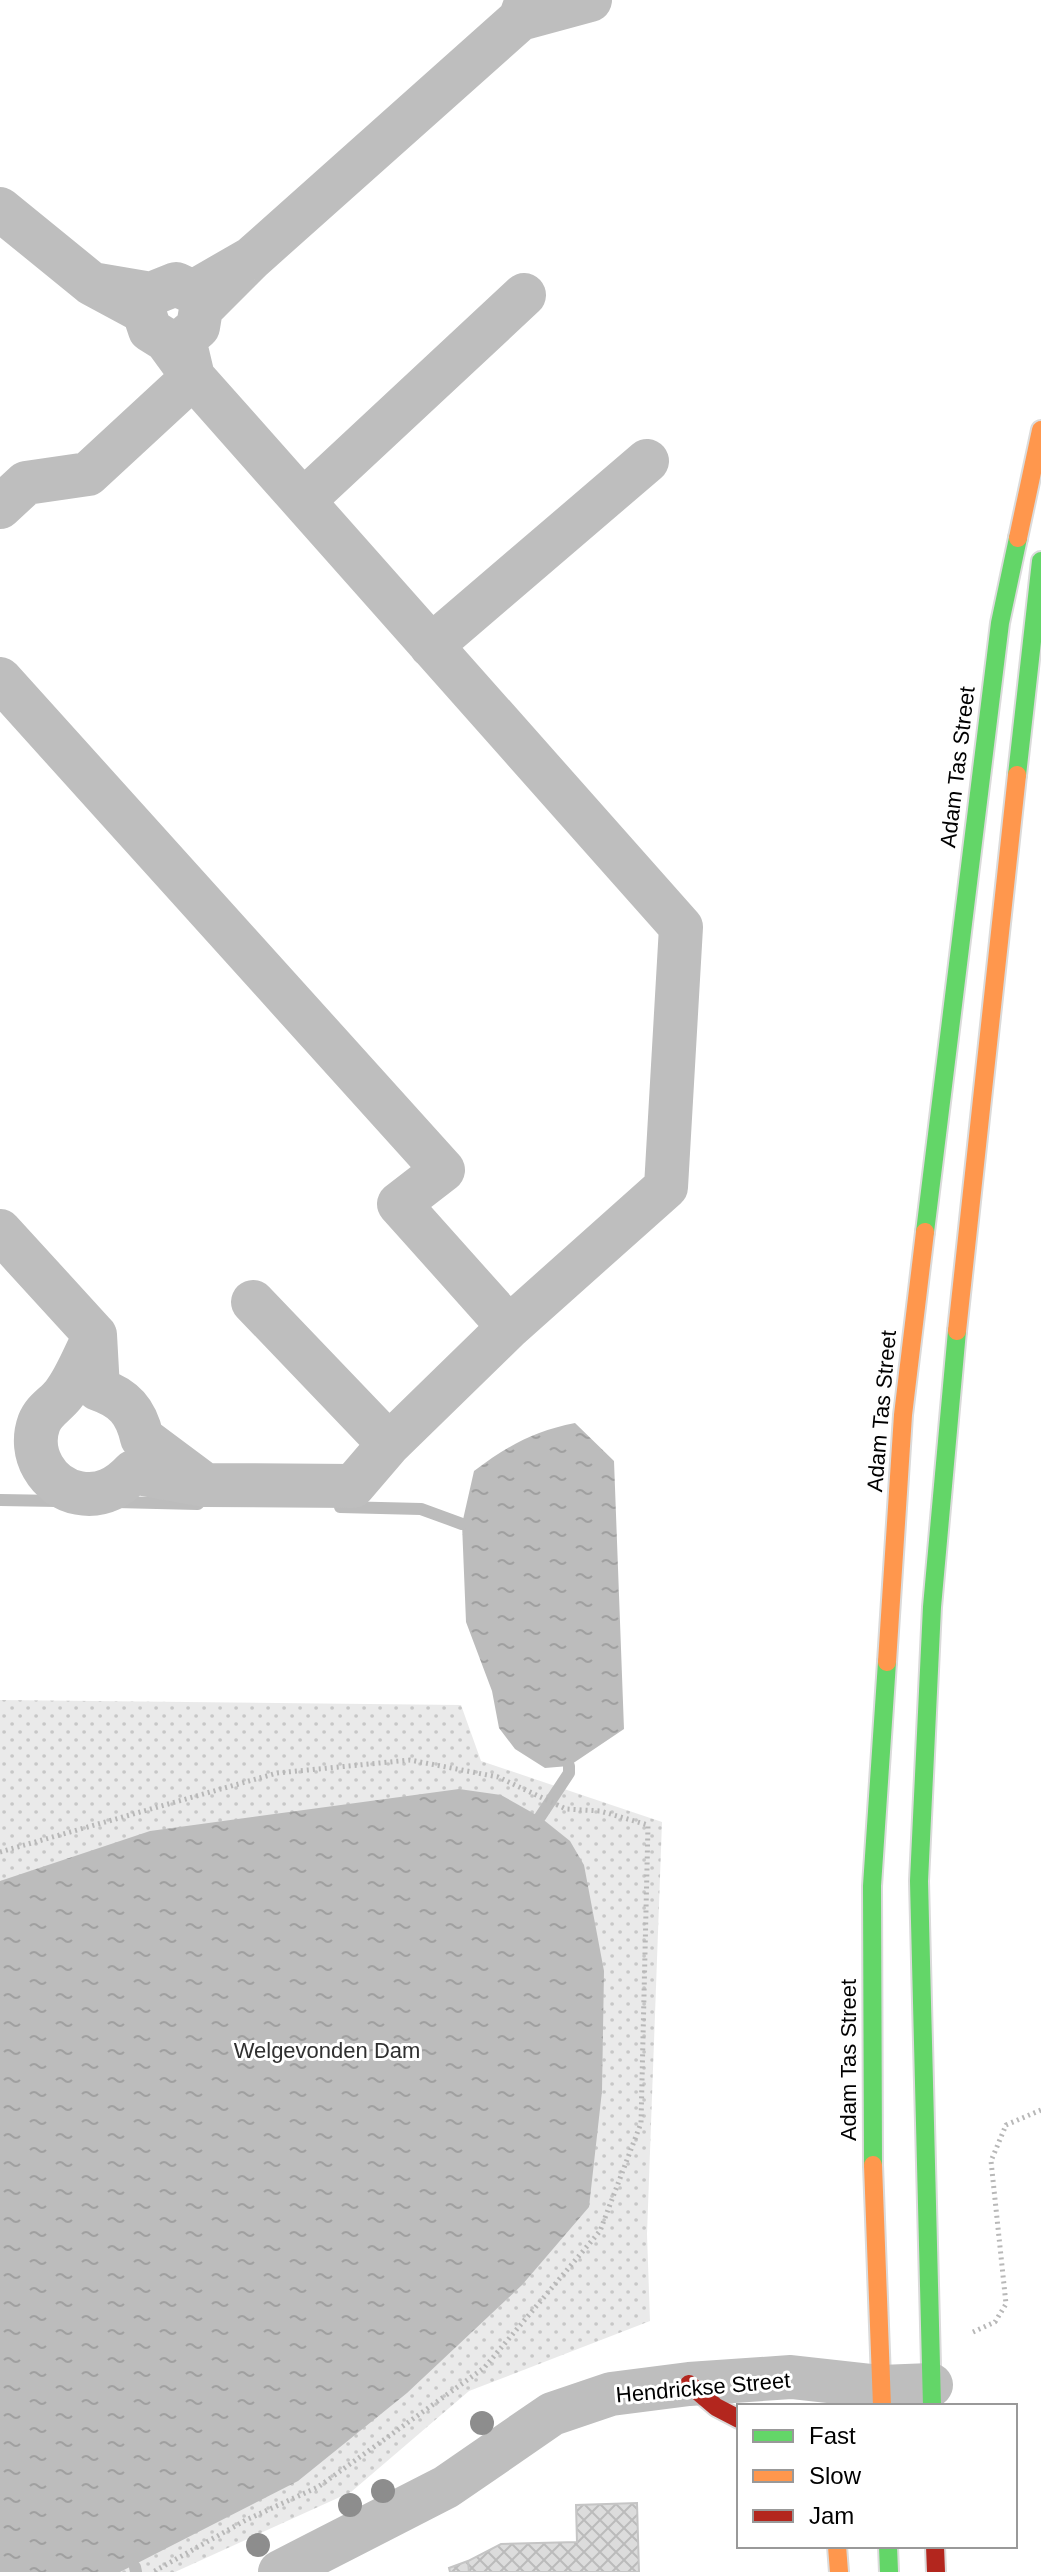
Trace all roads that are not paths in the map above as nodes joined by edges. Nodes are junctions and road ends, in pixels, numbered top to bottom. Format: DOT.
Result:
graph roads {
  1 [pos="590,0"];
  2 [pos="523,10"];
  3 [pos="0,209"];
  4 [pos="252,258"];
  5 [pos="92,284"];
  6 [pos="524,295"];
  7 [pos="193,377"];
  8 [pos="1041,430"];
  9 [pos="647,461"];
  10 [pos="303,501"];
  11 [pos="0,507"];
  12 [pos="1041,561"];
  13 [pos="431,646"];
  14 [pos="0,679"];
  15 [pos="0,1231"];
  16 [pos="253,1302"];
  17 [pos="509,1327"];
  18 [pos="95,1335"];
  19 [pos="389,1444"];
  20 [pos="205,1485"];
  21 [pos="689,2384"];
  22 [pos="931,2396"];
  23 [pos="882,2397"];
  24 [pos="737,2418"];
  25 [pos="837,2548"];
  26 [pos="888,2548"];
  27 [pos="935,2548"];
  28 [pos="280,2572"];
  29 [pos="839,2572"];
  30 [pos="889,2572"];
  31 [pos="936,2572"];
  1 -- 2 [label="street"];
  2 -- 4 [label="street"];
  3 -- 5 [label="street"];
  4 -- 5 [label="street"];
  4 -- 7 [label="street"];
  5 -- 7 [label="street"];
  6 -- 10 [label="street"];
  7 -- 10 [label="street"];
  7 -- 11 [label="street"];
  8 -- 23 [label="main road, Adam Tas Street"];
  9 -- 13 [label="street"];
  10 -- 13 [label="street"];
  12 -- 22 [label="main road"];
  13 -- 17 [label="street"];
  14 -- 17 [label="street"];
  15 -- 18 [label="street"];
  16 -- 19 [label="street"];
  17 -- 19 [label="street"];
  18 -- 20 [label="street"];
  18 -- 20 [label="street"];
  19 -- 20 [label="street"];
  21 -- 23 [label="street, Hendrickse Street"];
  21 -- 24 [label="main road"];
  21 -- 28 [label="street, Hendrickse Street"];
  22 -- 23 [label="street, Hendrickse Street"];
  25 -- 29 [label="main road"];
  26 -- 30 [label="main road"];
  27 -- 31 [label="main road"];
}
